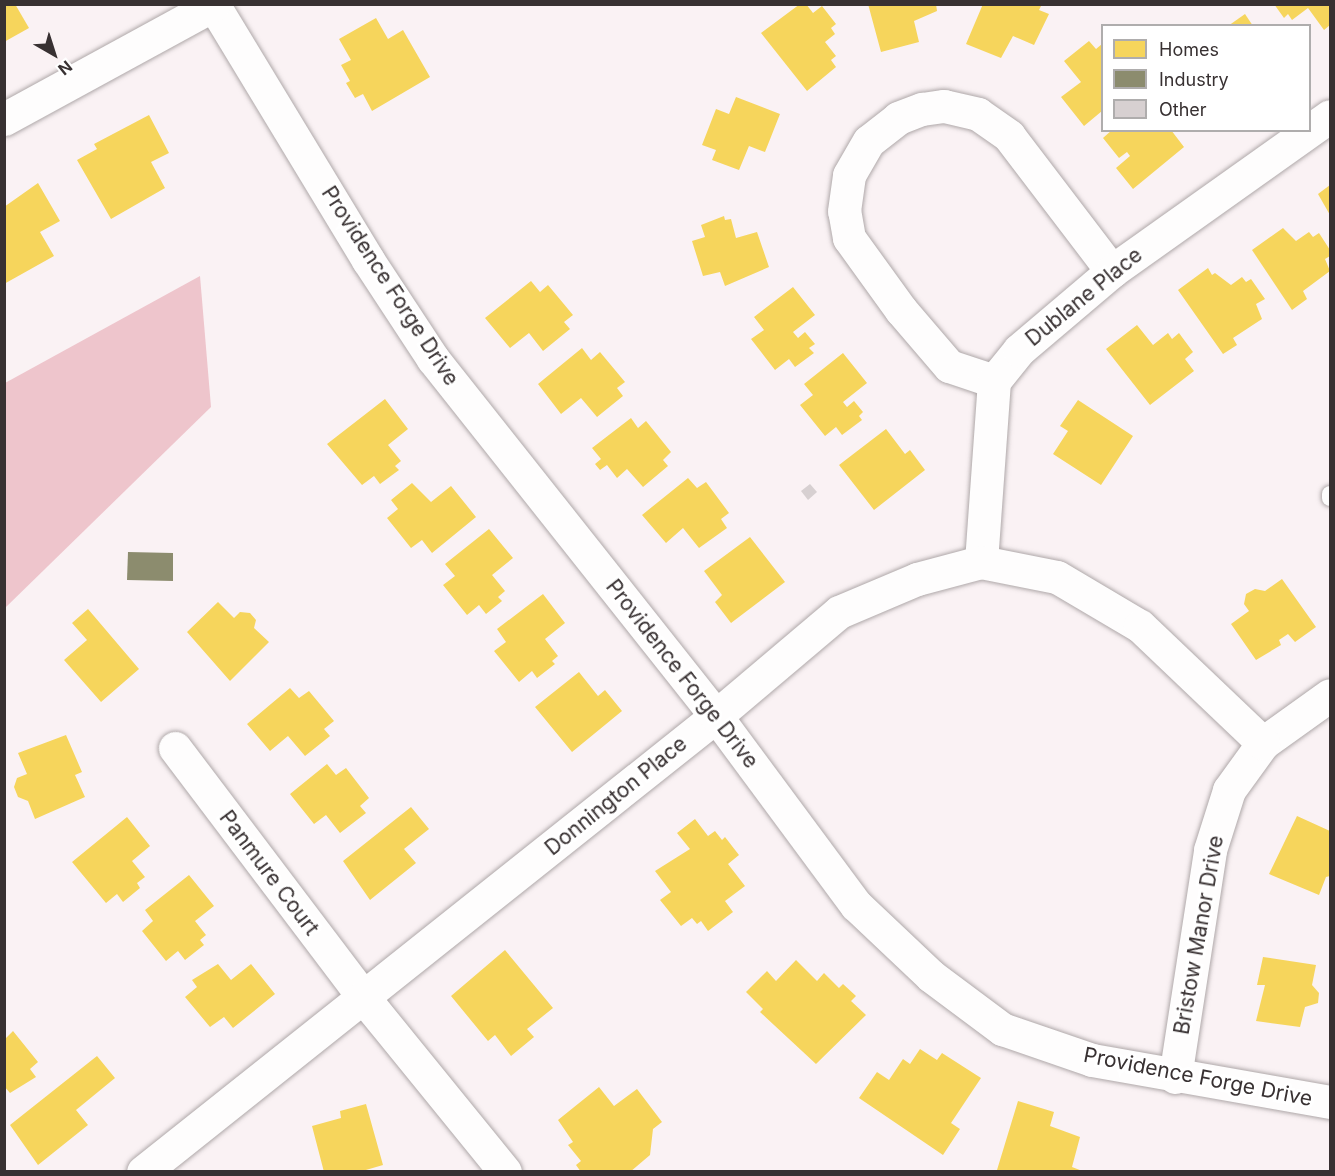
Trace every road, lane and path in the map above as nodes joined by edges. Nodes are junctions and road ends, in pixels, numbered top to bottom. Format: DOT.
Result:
graph roads {
  1 [pos="213,5"];
  2 [pos="1330,116"];
  3 [pos="4,119"];
  4 [pos="1311,130"];
  5 [pos="1307,132"];
  6 [pos="1112,271"];
  7 [pos="994,381"];
  8 [pos="1330,494"];
  9 [pos="1330,498"];
  10 [pos="981,562"];
  11 [pos="1330,695"];
  12 [pos="716,716"];
  13 [pos="1263,742"];
  14 [pos="175,748"];
  15 [pos="363,997"];
  16 [pos="1175,1077"];
  17 [pos="1330,1102"];
  18 [pos="144,1172"];
  19 [pos="505,1172"];
  1 -- 3 [label="street"];
  1 -- 12 [label="street, Providence Forge Drive"];
  2 -- 4 [label="street, Dublane Place"];
  5 -- 6 [label="street, Dublane Place"];
  6 -- 7 [label="street, Dublane Place"];
  6 -- 7 [label="street"];
  7 -- 10 [label="street"];
  8 -- 9 [label="lane"];
  10 -- 12 [label="street, Donnington Place"];
  10 -- 13 [label="street, Donnington Place"];
  11 -- 13 [label="street, Bristow Manor Drive"];
  12 -- 15 [label="street, Donnington Place"];
  12 -- 16 [label="street, Providence Forge Drive"];
  13 -- 16 [label="street, Bristow Manor Drive"];
  14 -- 15 [label="street, Panmure Court"];
  15 -- 18 [label="street, Donnington Place"];
  15 -- 19 [label="street, Panmure Court"];
  16 -- 17 [label="street, Providence Forge Drive"];
}
